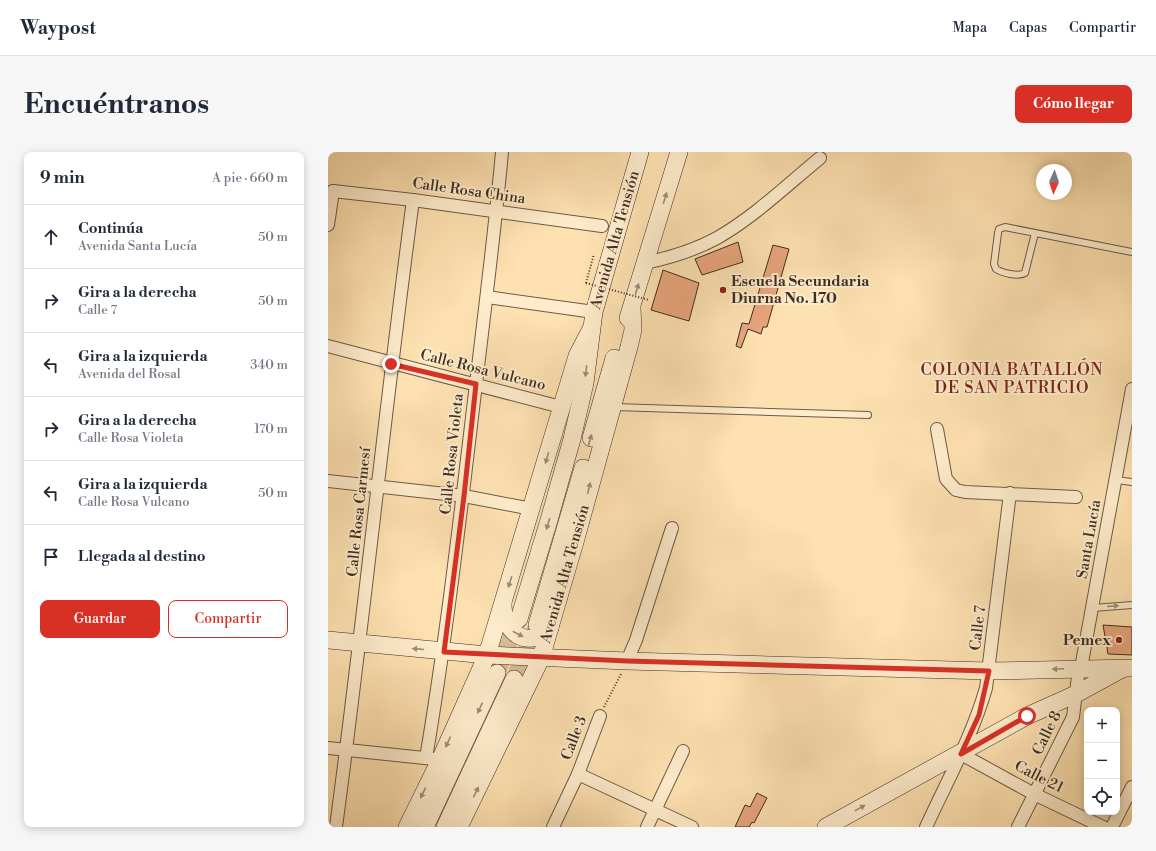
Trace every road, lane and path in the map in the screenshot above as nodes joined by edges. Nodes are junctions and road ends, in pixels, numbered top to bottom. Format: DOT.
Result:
graph roads {
  1 [pos="502,152"];
  2 [pos="640,152"];
  3 [pos="679,152"];
  4 [pos="820,158"];
  5 [pos="330,188"];
  6 [pos="413,200"];
  7 [pos="497,211"];
  8 [pos="328,225"];
  9 [pos="602,226"];
  10 [pos="1035,233"];
  11 [pos="1132,252"];
  12 [pos="594,254"];
  13 [pos="645,263"];
  14 [pos="486,297"];
  15 [pos="649,300"];
  16 [pos="632,308"];
  17 [pos="593,320"];
  18 [pos="328,346"];
  19 [pos="391,364"];
  20 [pos="476,384"];
  21 [pos="1132,389"];
  22 [pos="561,407"];
  23 [pos="612,407"];
  24 [pos="868,415"];
  25 [pos="937,429"];
  26 [pos="1116,480"];
  27 [pos="328,481"];
  28 [pos="1132,482"];
  29 [pos="378,486"];
  30 [pos="1010,493"];
  31 [pos="464,496"];
  32 [pos="1076,497"];
  33 [pos="532,509"];
  34 [pos="672,528"];
  35 [pos="503,604"];
  36 [pos="1132,604"];
  37 [pos="1093,608"];
  38 [pos="518,618"];
  39 [pos="543,626"];
  40 [pos="328,640"];
  41 [pos="360,644"];
  42 [pos="444,652"];
  43 [pos="486,655"];
  44 [pos="541,658"];
  45 [pos="627,661"];
  46 [pos="1081,668"];
  47 [pos="1129,668"];
  48 [pos="989,671"];
  49 [pos="497,673"];
  50 [pos="514,679"];
  51 [pos="1076,694"];
  52 [pos="600,716"];
  53 [pos="328,748"];
  54 [pos="346,750"];
  55 [pos="683,751"];
  56 [pos="961,754"];
  57 [pos="433,759"];
  58 [pos="578,774"];
  59 [pos="1132,787"];
  60 [pos="1034,794"];
  61 [pos="656,810"];
  62 [pos="831,826"];
  63 [pos="336,827"];
  64 [pos="407,827"];
  65 [pos="425,827"];
  66 [pos="445,827"];
  67 [pos="459,827"];
  68 [pos="553,827"];
  69 [pos="647,827"];
  70 [pos="692,827"];
  71 [pos="926,827"];
  72 [pos="1018,827"];
  73 [pos="1103,827"];
  74 [pos="1112,827"];
  1 -- 7 [label="street, Calle Rosa Violeta"];
  2 -- 17 [label="street, Avenida Alta Tensión"];
  13 -- 3 [label="street, Avenida Alta Tensión, one-way"];
  4 -- 13 [label="street"];
  5 -- 6 [label="street, Calle Rosa China"];
  5 -- 8 [label="street"];
  6 -- 7 [label="street, Calle Rosa China"];
  6 -- 19 [label="street, Calle Rosa Carmesí"];
  7 -- 9 [label="street, Calle Rosa China"];
  7 -- 14 [label="street, Calle Rosa Violeta"];
  10 -- 10 [label="lane"];
  10 -- 11 [label="lane"];
  12 -- 15 [label="path, bridge"];
  16 -- 13 [label="street, Avenida Alta Tensión, one-way"];
  14 -- 17 [label="street"];
  14 -- 20 [label="street, Calle Rosa Violeta"];
  16 -- 23 [label="street, Avenida Alta Tensión"];
  39 -- 16 [label="street, Avenida Alta Tensión, one-way"];
  17 -- 22 [label="street, Avenida Alta Tensión"];
  17 -- 38 [label="street, Avenida Alta Tensión, one-way"];
  18 -- 19 [label="street, Calle Rosa Vulcano"];
  19 -- 20 [label="street, Calle Rosa Vulcano"];
  19 -- 29 [label="street, Calle Rosa Carmesí"];
  20 -- 22 [label="street, Calle Rosa Vulcano"];
  20 -- 31 [label="street, Calle Rosa Violeta"];
  21 -- 26 [label="street, Santa Lucía"];
  22 -- 33 [label="street, Avenida Alta Tensión, one-way"];
  23 -- 24 [label="lane"];
  39 -- 23 [label="street, Avenida Alta Tensión, one-way"];
  25 -- 30 [label="street"];
  26 -- 28 [label="lane"];
  26 -- 37 [label="street, Santa Lucía"];
  27 -- 29 [label="street"];
  29 -- 31 [label="street"];
  29 -- 41 [label="street, Calle Rosa Carmesí"];
  30 -- 32 [label="street"];
  30 -- 48 [label="street, Calle 7"];
  31 -- 33 [label="street"];
  31 -- 42 [label="street, Calle Rosa Violeta"];
  33 -- 35 [label="street, Avenida Alta Tensión, one-way"];
  34 -- 45 [label="street"];
  35 -- 39 [label="street, one-way"];
  35 -- 43 [label="street, Avenida Alta Tensión"];
  37 -- 36 [label="lane, one-way"];
  37 -- 46 [label="street, Santa Lucía"];
  39 -- 44 [label="street, Avenida Alta Tensión"];
  40 -- 41 [label="street"];
  42 -- 41 [label="street, one-way"];
  41 -- 54 [label="street, Calle Rosa Carmesí"];
  42 -- 43 [label="street"];
  42 -- 57 [label="street, Calle Rosa Violeta"];
  43 -- 44 [label="street"];
  43 -- 57 [label="street, Avenida Alta Tensión, one-way"];
  44 -- 45 [label="street"];
  67 -- 44 [label="street, Avenida Alta Tensión, one-way"];
  45 -- 48 [label="street"];
  45 -- 52 [label="path, Calle 3"];
  46 -- 47 [label="street"];
  46 -- 48 [label="street, one-way"];
  46 -- 51 [label="street, Santa Lucía"];
  47 -- 51 [label="street"];
  48 -- 56 [label="street, Calle 7"];
  49 -- 65 [label="street, one-way"];
  50 -- 66 [label="street"];
  51 -- 56 [label="street"];
  51 -- 60 [label="street, Calle 8"];
  52 -- 58 [label="street, Calle 3"];
  53 -- 54 [label="street"];
  54 -- 57 [label="street"];
  54 -- 63 [label="street, Calle Rosa Carmesí"];
  55 -- 61 [label="street"];
  56 -- 60 [label="street, Calle 21"];
  62 -- 56 [label="street, one-way"];
  56 -- 71 [label="street, Calle 7"];
  57 -- 64 [label="street, Avenida Alta Tensión, one-way"];
  58 -- 61 [label="street"];
  58 -- 68 [label="street, Calle 3"];
  59 -- 74 [label="street"];
  60 -- 72 [label="street, Calle 8"];
  60 -- 73 [label="street, Calle 21"];
  61 -- 69 [label="street"];
  61 -- 70 [label="street"];
}
